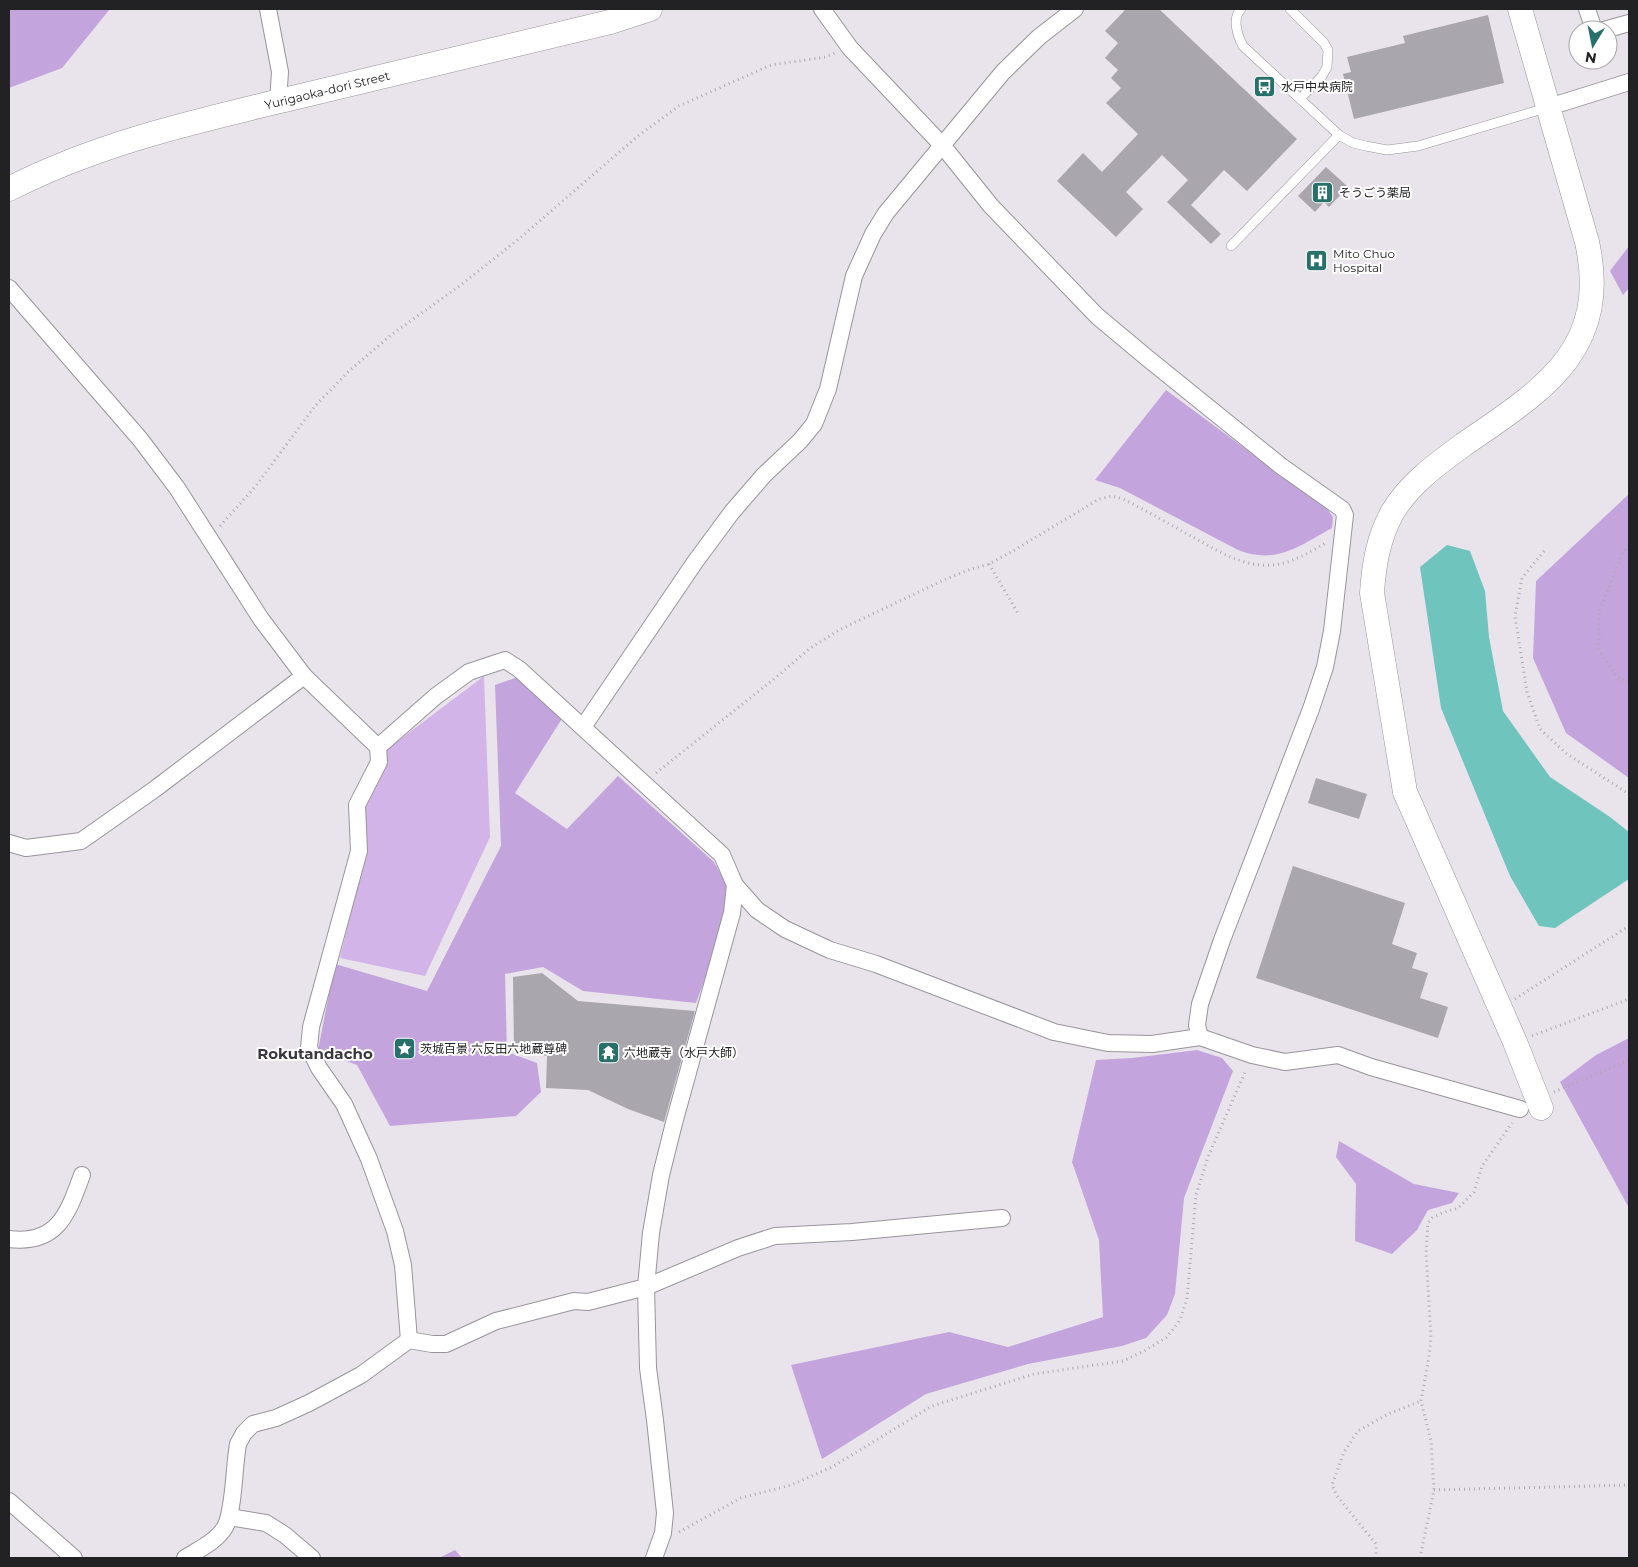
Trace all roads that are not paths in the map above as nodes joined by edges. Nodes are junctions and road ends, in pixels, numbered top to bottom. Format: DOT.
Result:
graph roads {
  1 [pos="268,9"];
  2 [pos="650,9"];
  3 [pos="822,9"];
  4 [pos="1075,9"];
  5 [pos="1241,9"];
  6 [pos="1290,9"];
  7 [pos="1520,9"];
  8 [pos="1629,82"];
  9 [pos="1300,99"];
  10 [pos="278,101"];
  11 [pos="1549,107"];
  12 [pos="1339,135"];
  13 [pos="942,144"];
  14 [pos="9,189"];
  15 [pos="1231,246"];
  16 [pos="9,288"];
  17 [pos="304,676"];
  18 [pos="583,727"];
  19 [pos="378,747"];
  20 [pos="9,843"];
  21 [pos="735,885"];
  22 [pos="1200,1037"];
  23 [pos="1533,1105"];
  24 [pos="82,1174"];
  25 [pos="1002,1218"];
  26 [pos="9,1239"];
  27 [pos="646,1287"];
  28 [pos="409,1340"];
  29 [pos="9,1501"];
  30 [pos="229,1517"];
  31 [pos="74,1558"];
  32 [pos="185,1558"];
  33 [pos="312,1558"];
  34 [pos="654,1558"];
  1 -- 10 [label="street"];
  2 -- 10 [label="street, Yurigaoka-dori Street"];
  3 -- 13 [label="street"];
  4 -- 13 [label="street"];
  5 -- 9 [label="lane"];
  6 -- 9 [label="lane"];
  7 -- 11 [label="street"];
  8 -- 11 [label="street"];
  9 -- 12 [label="lane"];
  10 -- 14 [label="street, Yurigaoka-dori Street"];
  11 -- 12 [label="lane"];
  11 -- 23 [label="street"];
  12 -- 15 [label="lane"];
  13 -- 18 [label="street"];
  13 -- 22 [label="street"];
  16 -- 17 [label="street"];
  17 -- 19 [label="street"];
  17 -- 20 [label="street"];
  18 -- 19 [label="street"];
  18 -- 21 [label="street"];
  19 -- 28 [label="street"];
  21 -- 22 [label="street"];
  21 -- 27 [label="street"];
  22 -- 23 [label="street"];
  24 -- 26 [label="street"];
  25 -- 27 [label="street"];
  27 -- 28 [label="street"];
  27 -- 34 [label="street"];
  28 -- 30 [label="street"];
  29 -- 31 [label="street"];
  30 -- 32 [label="street"];
  30 -- 33 [label="street"];
}
